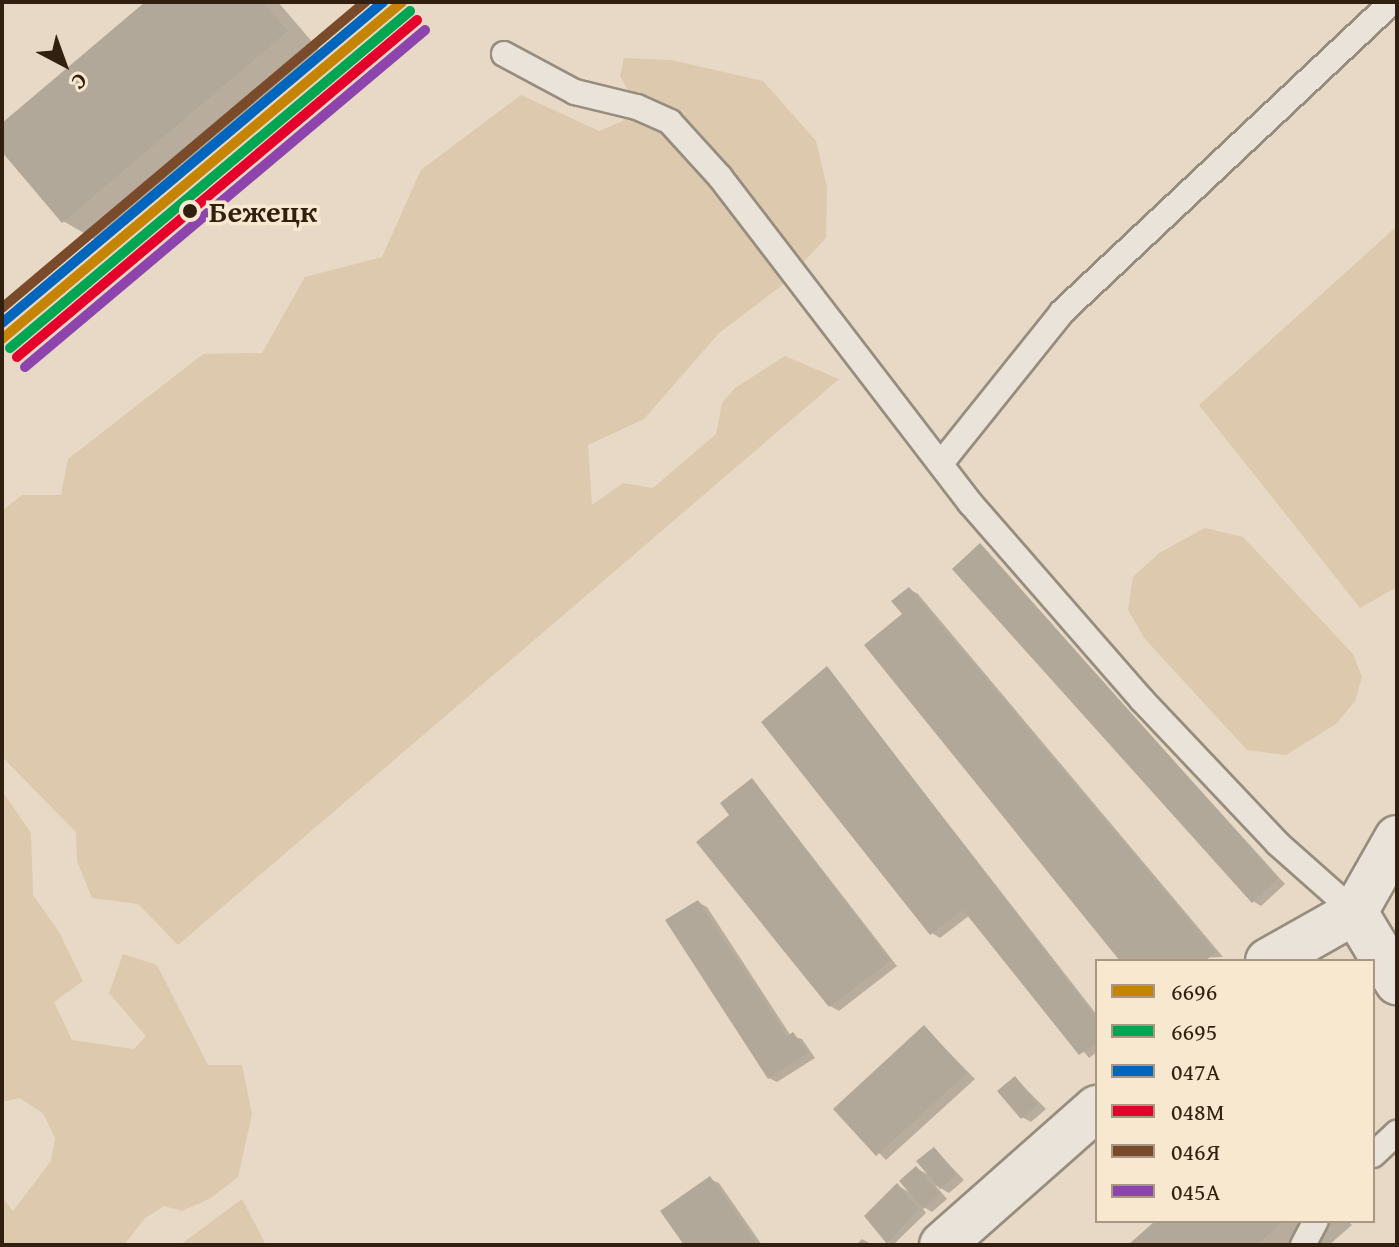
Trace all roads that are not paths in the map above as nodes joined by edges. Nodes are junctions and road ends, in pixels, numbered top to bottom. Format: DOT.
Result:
graph roads {
  1 [pos="1392,2"];
  2 [pos="504,54"];
  3 [pos="942,462"];
  4 [pos="1397,838"];
  5 [pos="1355,912"];
  6 [pos="1272,959"];
  7 [pos="1397,982"];
  8 [pos="1095,1110"];
  9 [pos="1397,1133"];
  10 [pos="1375,1153"];
  11 [pos="1315,1223"];
  12 [pos="942,1245"];
  13 [pos="1303,1245"];
  1 -- 3 [label="lane"];
  2 -- 3 [label="lane"];
  3 -- 5 [label="lane"];
  4 -- 5 [label="street"];
  5 -- 6 [label="street"];
  5 -- 7 [label="street"];
  8 -- 12 [label="street"];
  9 -- 10 [label="lane"];
  11 -- 13 [label="lane"];
}
